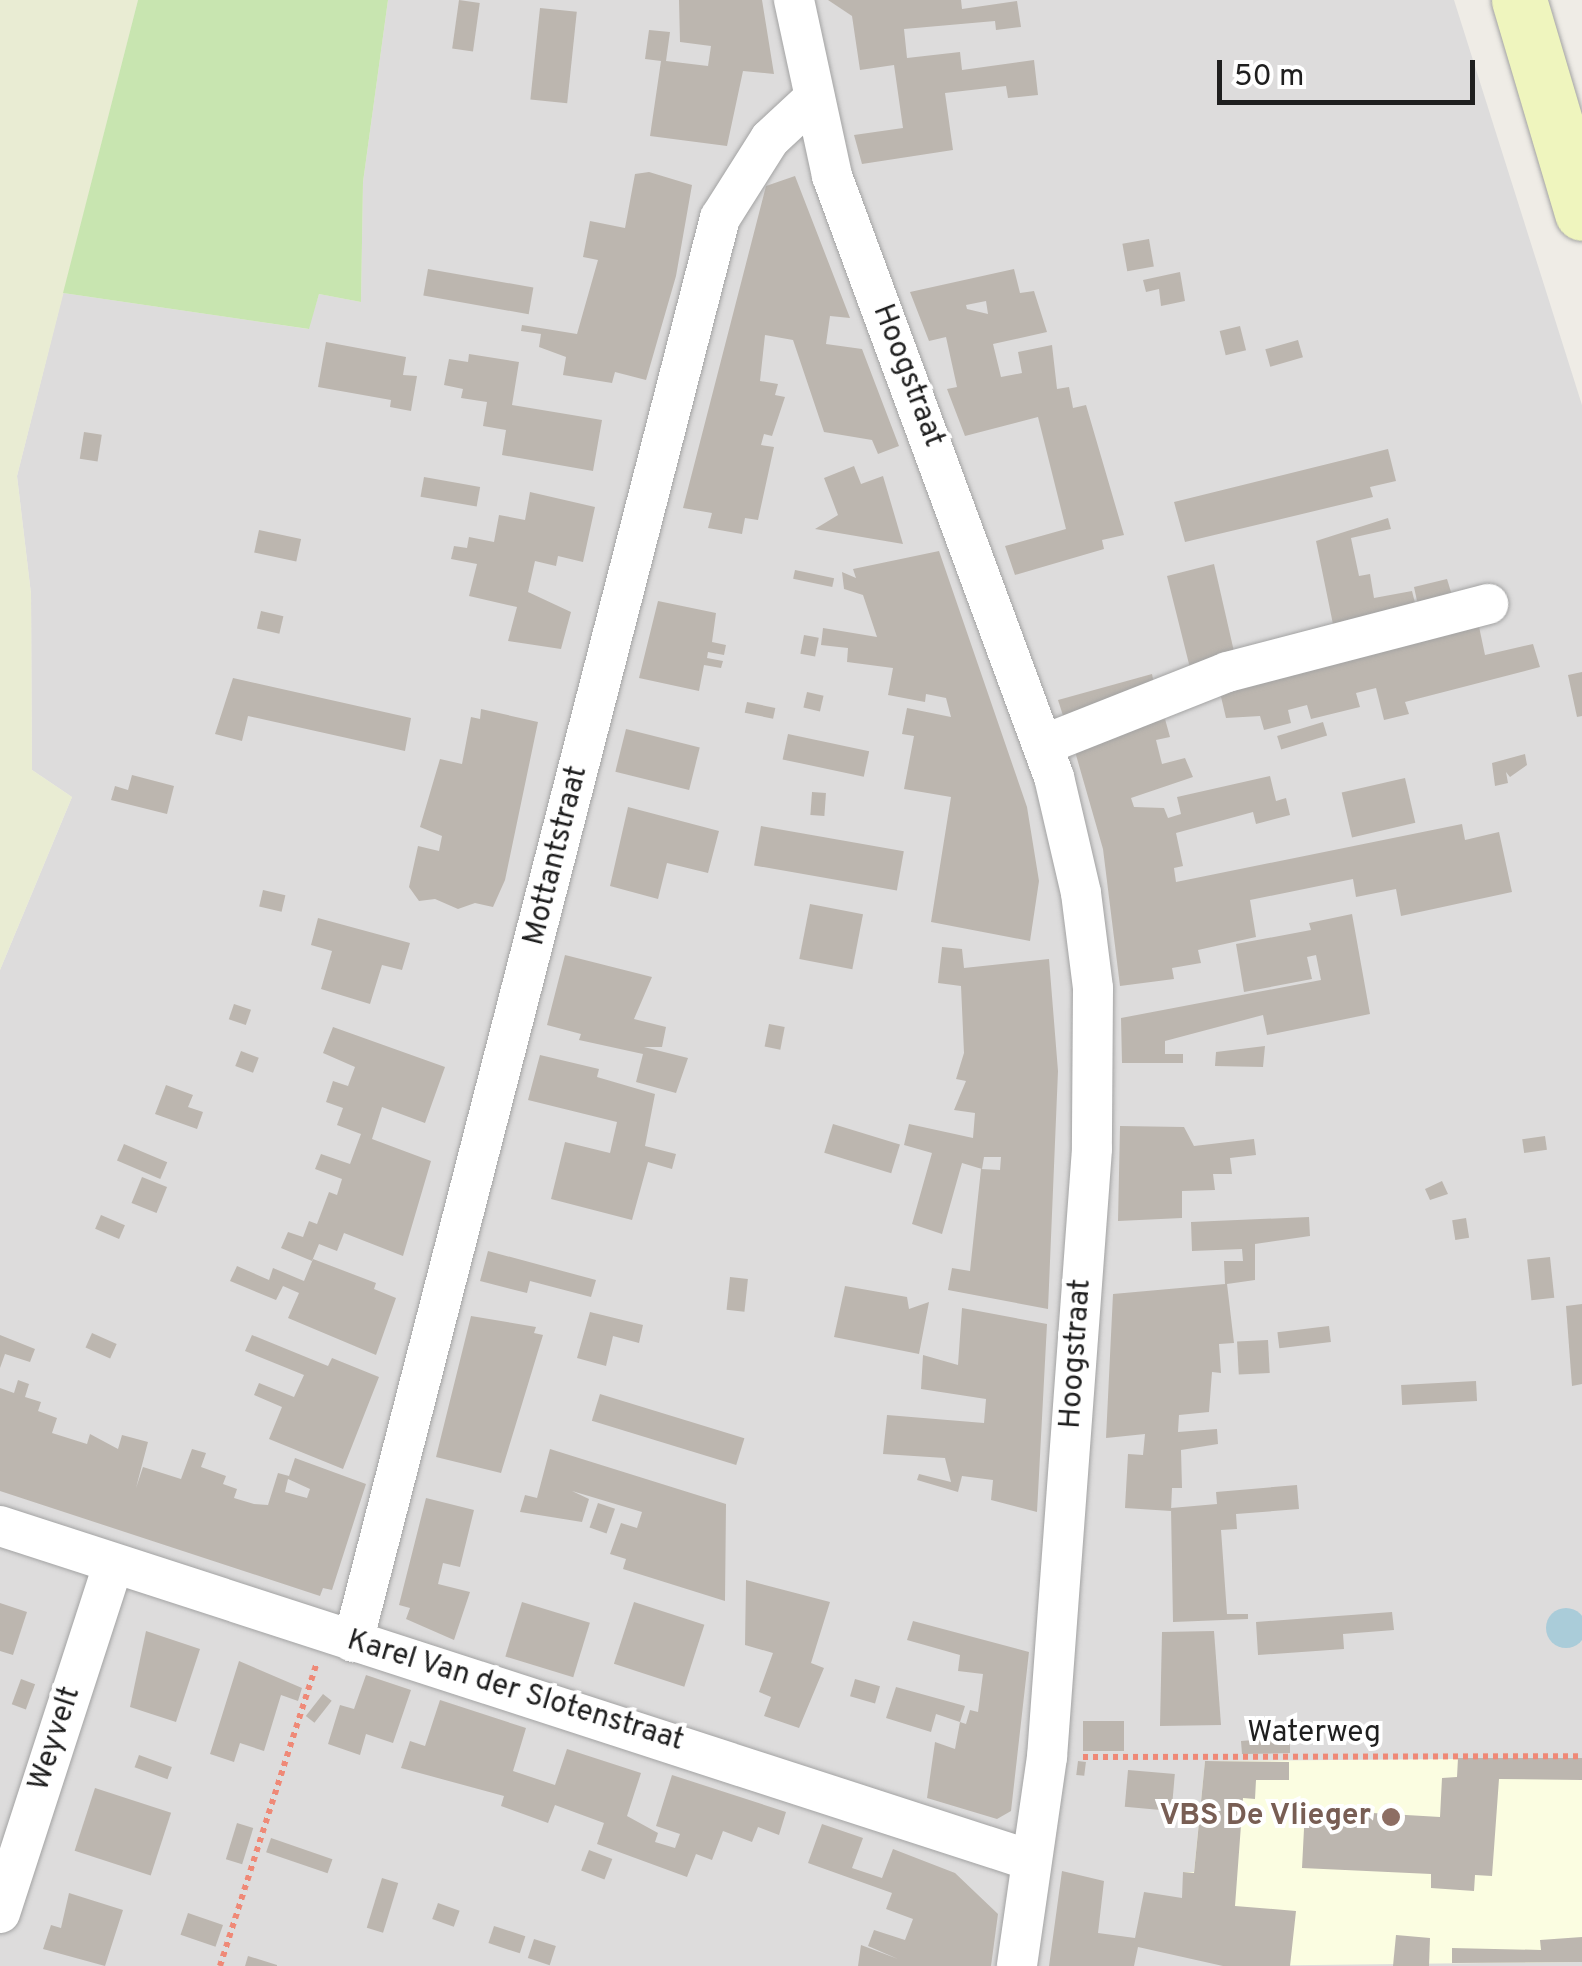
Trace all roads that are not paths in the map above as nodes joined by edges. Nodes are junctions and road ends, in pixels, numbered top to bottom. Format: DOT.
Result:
graph roads {
  1 [pos="794,0"];
  2 [pos="1519,0"];
  3 [pos="814,98"];
  4 [pos="1582,213"];
  5 [pos="1488,604"];
  6 [pos="1043,745"];
  7 [pos="0,1526"];
  8 [pos="113,1566"];
  9 [pos="340,1638"];
  10 [pos="1030,1860"];
  11 [pos="0,1913"];
  12 [pos="1017,1966"];
  1 -- 3 [label="street, Hoogstraat"];
  2 -- 4 [label="main road"];
  3 -- 6 [label="street, Hoogstraat"];
  3 -- 9 [label="street, Mottantstraat"];
  5 -- 6 [label="street"];
  6 -- 10 [label="street, Hoogstraat"];
  7 -- 8 [label="street, Karel Van der Slotenstraat"];
  8 -- 9 [label="street, Karel Van der Slotenstraat"];
  8 -- 11 [label="street, Weyvelt"];
  9 -- 10 [label="street, Karel Van der Slotenstraat"];
  10 -- 12 [label="street, Hoogstraat"];
}
